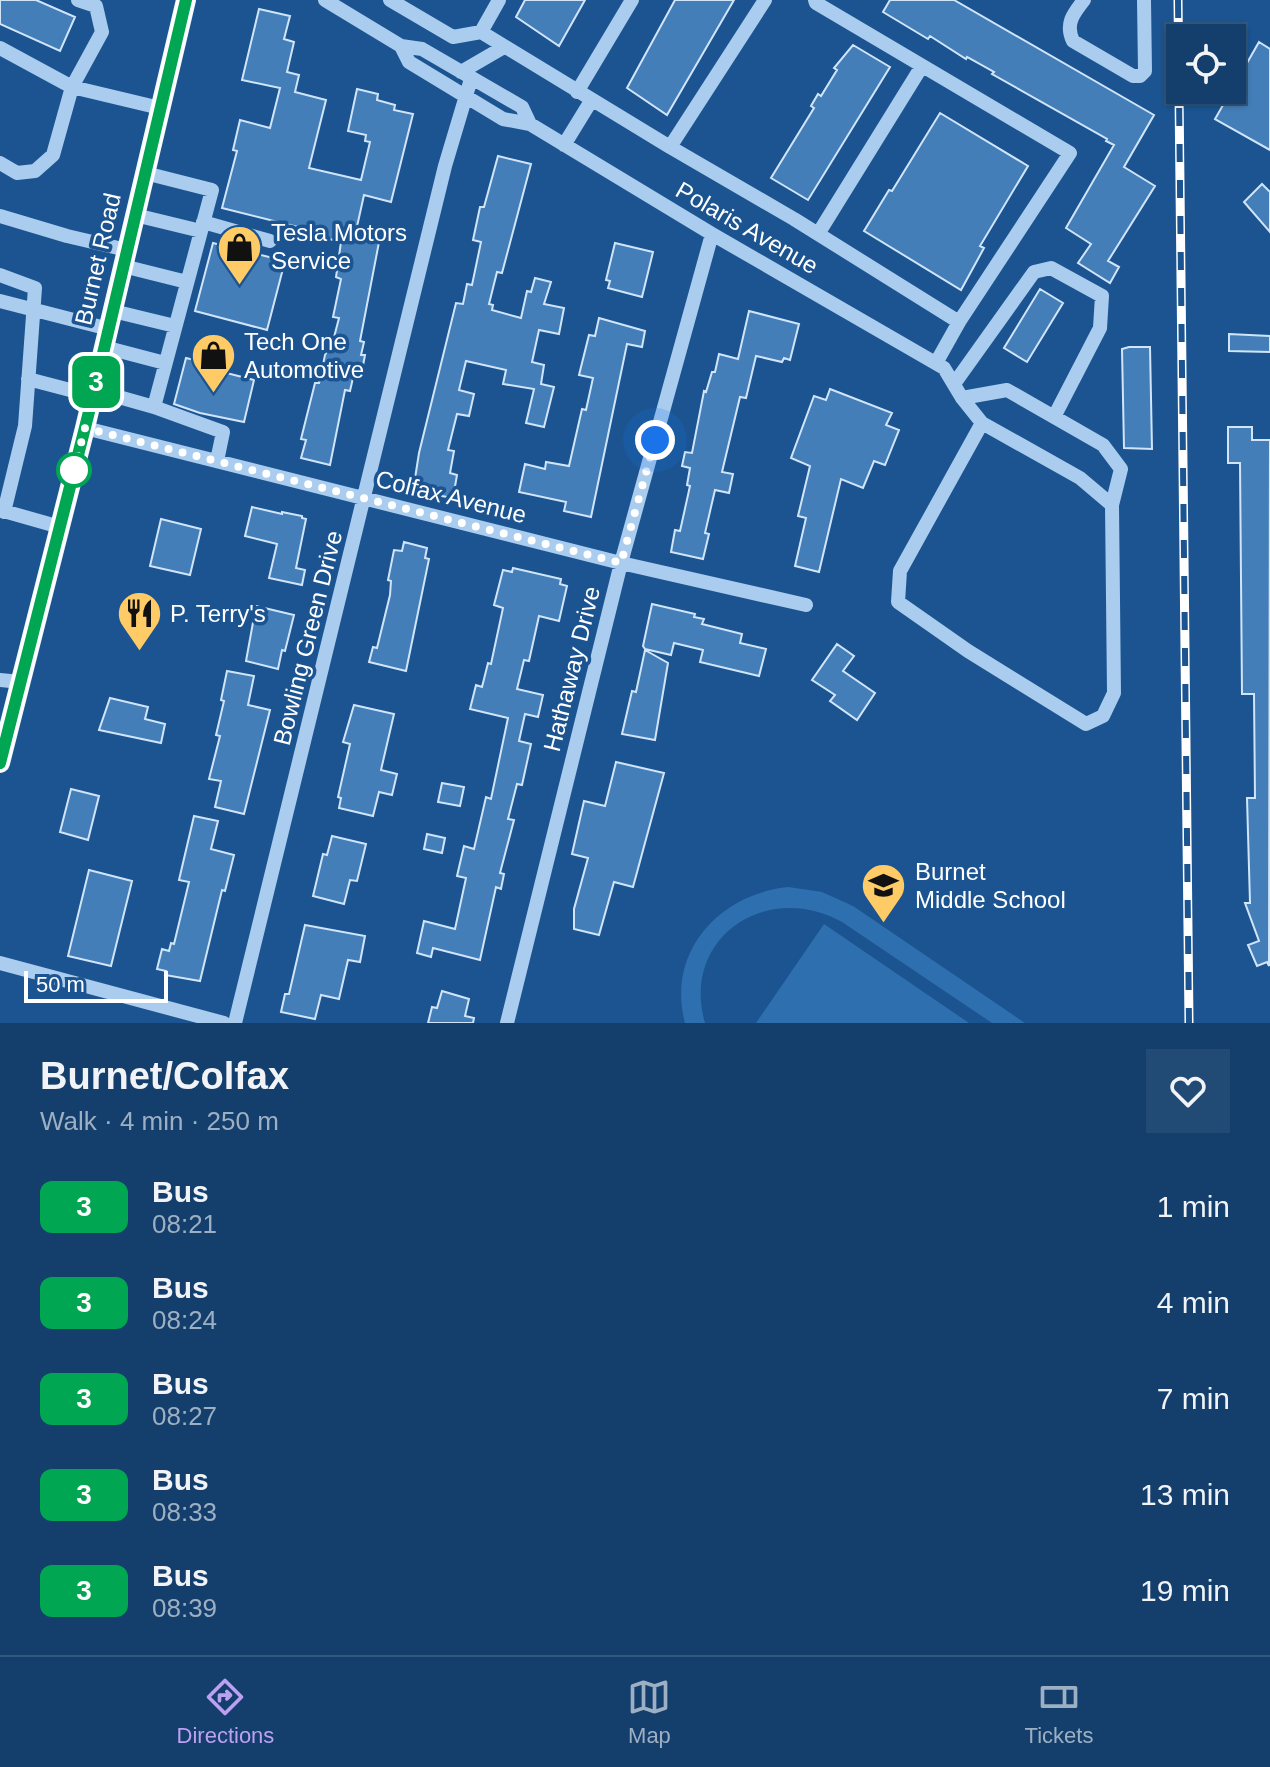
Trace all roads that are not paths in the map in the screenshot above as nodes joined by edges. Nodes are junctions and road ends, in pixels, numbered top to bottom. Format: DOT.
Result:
graph roads {
  1 [pos="78,0"];
  2 [pos="186,0"];
  3 [pos="325,0"];
  4 [pos="390,0"];
  5 [pos="499,0"];
  6 [pos="632,0"];
  7 [pos="765,0"];
  8 [pos="815,0"];
  9 [pos="1084,0"];
  10 [pos="1144,0"];
  11 [pos="481,32"];
  12 [pos="401,46"];
  13 [pos="504,47"];
  14 [pos="0,48"];
  15 [pos="922,66"];
  16 [pos="466,76"];
  17 [pos="72,87"];
  18 [pos="577,92"];
  19 [pos="465,97"];
  20 [pos="591,101"];
  21 [pos="160,108"];
  22 [pos="530,124"];
  23 [pos="564,145"];
  24 [pos="670,147"];
  25 [pos="0,163"];
  26 [pos="145,173"];
  27 [pos="135,215"];
  28 [pos="0,216"];
  29 [pos="202,226"];
  30 [pos="712,234"];
  31 [pos="818,234"];
  32 [pos="270,241"];
  33 [pos="125,258"];
  34 [pos="0,275"];
  35 [pos="187,282"];
  36 [pos="0,301"];
  37 [pos="33,310"];
  38 [pos="959,322"];
  39 [pos="175,326"];
  40 [pos="108,329"];
  41 [pos="165,363"];
  42 [pos="940,365"];
  43 [pos="28,379"];
  44 [pos="954,384"];
  45 [pos="93,393"];
  46 [pos="962,398"];
  47 [pos="154,407"];
  48 [pos="1054,417"];
  49 [pos="982,423"];
  50 [pos="85,428"];
  51 [pos="217,461"];
  52 [pos="365,498"];
  53 [pos="1112,505"];
  54 [pos="2,511"];
  55 [pos="60,527"];
  56 [pos="621,563"];
  57 [pos="806,605"];
  58 [pos="10,681"];
  59 [pos="2,749"];
  60 [pos="0,963"];
  61 [pos="224,1023"];
  62 [pos="235,1023"];
  63 [pos="507,1023"];
  1 -- 17 [label="street"];
  2 -- 21 [label="main road, Burnet Road"];
  3 -- 12 [label="street, Polaris Avenue"];
  4 -- 11 [label="street"];
  5 -- 11 [label="street"];
  6 -- 18 [label="street"];
  7 -- 24 [label="street"];
  8 -- 15 [label="street"];
  9 -- 10 [label="street"];
  11 -- 13 [label="street"];
  12 -- 16 [label="street, Polaris Avenue"];
  12 -- 19 [label="street, Polaris Avenue"];
  13 -- 16 [label="street"];
  13 -- 18 [label="street"];
  14 -- 17 [label="street"];
  15 -- 31 [label="street"];
  15 -- 38 [label="street"];
  16 -- 19 [label="street, Bowling Green Drive"];
  16 -- 22 [label="street, Polaris Avenue"];
  17 -- 21 [label="street"];
  17 -- 25 [label="street"];
  18 -- 20 [label="street"];
  19 -- 22 [label="street, Polaris Avenue"];
  19 -- 52 [label="street, Bowling Green Drive"];
  20 -- 23 [label="street"];
  20 -- 24 [label="street"];
  21 -- 26 [label="main road, Burnet Road"];
  22 -- 23 [label="street, Polaris Avenue"];
  23 -- 30 [label="street, Polaris Avenue"];
  24 -- 31 [label="street"];
  26 -- 27 [label="main road, Burnet Road"];
  26 -- 29 [label="street"];
  27 -- 29 [label="street"];
  27 -- 33 [label="main road, Burnet Road"];
  28 -- 33 [label="street"];
  29 -- 32 [label="street"];
  29 -- 35 [label="street"];
  30 -- 42 [label="street, Polaris Avenue"];
  30 -- 56 [label="street, Hathaway Drive"];
  31 -- 38 [label="street"];
  33 -- 35 [label="street"];
  33 -- 40 [label="main road, Burnet Road"];
  34 -- 37 [label="street"];
  35 -- 39 [label="street"];
  36 -- 37 [label="street"];
  37 -- 40 [label="street"];
  37 -- 43 [label="street"];
  38 -- 42 [label="street"];
  39 -- 40 [label="street"];
  39 -- 41 [label="street"];
  40 -- 41 [label="street"];
  40 -- 45 [label="main road, Burnet Road"];
  41 -- 47 [label="street"];
  42 -- 44 [label="street"];
  43 -- 45 [label="street"];
  43 -- 54 [label="street"];
  44 -- 46 [label="street"];
  44 -- 48 [label="street"];
  45 -- 47 [label="street"];
  45 -- 50 [label="main road, Burnet Road"];
  46 -- 48 [label="street"];
  46 -- 49 [label="street"];
  47 -- 51 [label="street"];
  48 -- 53 [label="street"];
  49 -- 53 [label="street"];
  49 -- 53 [label="street"];
  50 -- 51 [label="street, Colfax Avenue"];
  50 -- 55 [label="main road, Burnet Road"];
  51 -- 52 [label="street, Colfax Avenue"];
  52 -- 56 [label="street, Colfax Avenue"];
  52 -- 62 [label="street, Bowling Green Drive"];
  54 -- 55 [label="street"];
  55 -- 58 [label="main road, Burnet Road"];
  56 -- 57 [label="street, Colfax Avenue"];
  56 -- 63 [label="street, Hathaway Drive"];
  58 -- 59 [label="main road, Burnet Road"];
  60 -- 61 [label="street"];
}
